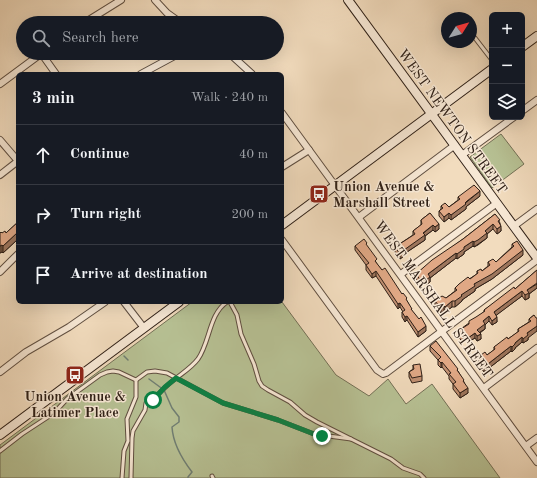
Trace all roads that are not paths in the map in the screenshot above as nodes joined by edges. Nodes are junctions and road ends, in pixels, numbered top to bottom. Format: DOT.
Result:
graph roads {
  1 [pos="121,0"];
  2 [pos="155,0"];
  3 [pos="348,0"];
  4 [pos="95,16"];
  5 [pos="171,16"];
  6 [pos="537,36"];
  7 [pos="477,41"];
  8 [pos="525,45"];
  9 [pos="489,56"];
  10 [pos="32,60"];
  11 [pos="46,60"];
  12 [pos="167,60"];
  13 [pos="237,60"];
  14 [pos="489,71"];
  15 [pos="55,72"];
  16 [pos="145,72"];
  17 [pos="250,72"];
  18 [pos="0,84"];
  19 [pos="537,100"];
  20 [pos="525,109"];
  21 [pos="432,114"];
  22 [pos="284,116"];
  23 [pos="510,120"];
  24 [pos="0,140"];
  25 [pos="455,145"];
  26 [pos="309,150"];
  27 [pos="462,155"];
  28 [pos="16,159"];
  29 [pos="16,163"];
  30 [pos="284,166"];
  31 [pos="0,175"];
  32 [pos="336,186"];
  33 [pos="497,203"];
  34 [pos="537,209"];
  35 [pos="359,217"];
  36 [pos="284,224"];
  37 [pos="514,226"];
  38 [pos="284,243"];
  39 [pos="16,256"];
  40 [pos="537,259"];
  41 [pos="0,272"];
  42 [pos="401,274"];
  43 [pos="102,304"];
  44 [pos="126,304"];
  45 [pos="176,304"];
  46 [pos="226,304"];
  47 [pos="230,304"];
  48 [pos="144,328"];
  49 [pos="442,331"];
  50 [pos="537,348"];
  51 [pos="0,372"];
  52 [pos="176,378"];
  53 [pos="136,380"];
  54 [pos="484,388"];
  55 [pos="0,435"];
  56 [pos="537,438"];
  57 [pos="351,439"];
  58 [pos="526,446"];
  59 [pos="0,451"];
  60 [pos="537,462"];
  61 [pos="122,478"];
  62 [pos="131,478"];
  63 [pos="424,478"];
  1 -- 4 [label="street"];
  2 -- 5 [label="street"];
  3 -- 21 [label="street, WEST NEWTON STREET"];
  6 -- 8 [label="street"];
  7 -- 9 [label="lane"];
  10 -- 18 [label="street"];
  11 -- 15 [label="street"];
  12 -- 16 [label="street"];
  13 -- 17 [label="street"];
  14 -- 21 [label="street"];
  19 -- 20 [label="street"];
  21 -- 25 [label="street, WEST NEWTON STREET"];
  21 -- 32 [label="street"];
  22 -- 26 [label="street, WEST MARSHALL STREET"];
  23 -- 27 [label="street"];
  24 -- 28 [label="street"];
  25 -- 27 [label="street, WEST NEWTON STREET"];
  25 -- 35 [label="street"];
  26 -- 30 [label="street"];
  26 -- 32 [label="street, WEST MARSHALL STREET"];
  27 -- 33 [label="street, WEST NEWTON STREET"];
  29 -- 31 [label="street"];
  32 -- 35 [label="street, WEST MARSHALL STREET"];
  32 -- 36 [label="street"];
  33 -- 37 [label="street, WEST NEWTON STREET"];
  33 -- 42 [label="street"];
  34 -- 37 [label="street"];
  35 -- 42 [label="street, WEST MARSHALL STREET"];
  37 -- 40 [label="street, WEST NEWTON STREET"];
  38 -- 49 [label="street"];
  39 -- 41 [label="street"];
  40 -- 49 [label="street"];
  42 -- 49 [label="street, WEST MARSHALL STREET"];
  43 -- 51 [label="street"];
  44 -- 48 [label="street"];
  45 -- 48 [label="street"];
  46 -- 52 [label="lane"];
  47 -- 57 [label="lane"];
  48 -- 55 [label="street"];
  49 -- 54 [label="street, WEST MARSHALL STREET"];
  50 -- 54 [label="street"];
  52 -- 53 [label="lane"];
  52 -- 57 [label="lane"];
  52 -- 62 [label="lane"];
  53 -- 59 [label="lane"];
  53 -- 61 [label="lane"];
  54 -- 58 [label="street, WEST MARSHALL STREET"];
  56 -- 58 [label="street"];
  57 -- 63 [label="lane"];
  58 -- 60 [label="street, WEST MARSHALL STREET"];
}
